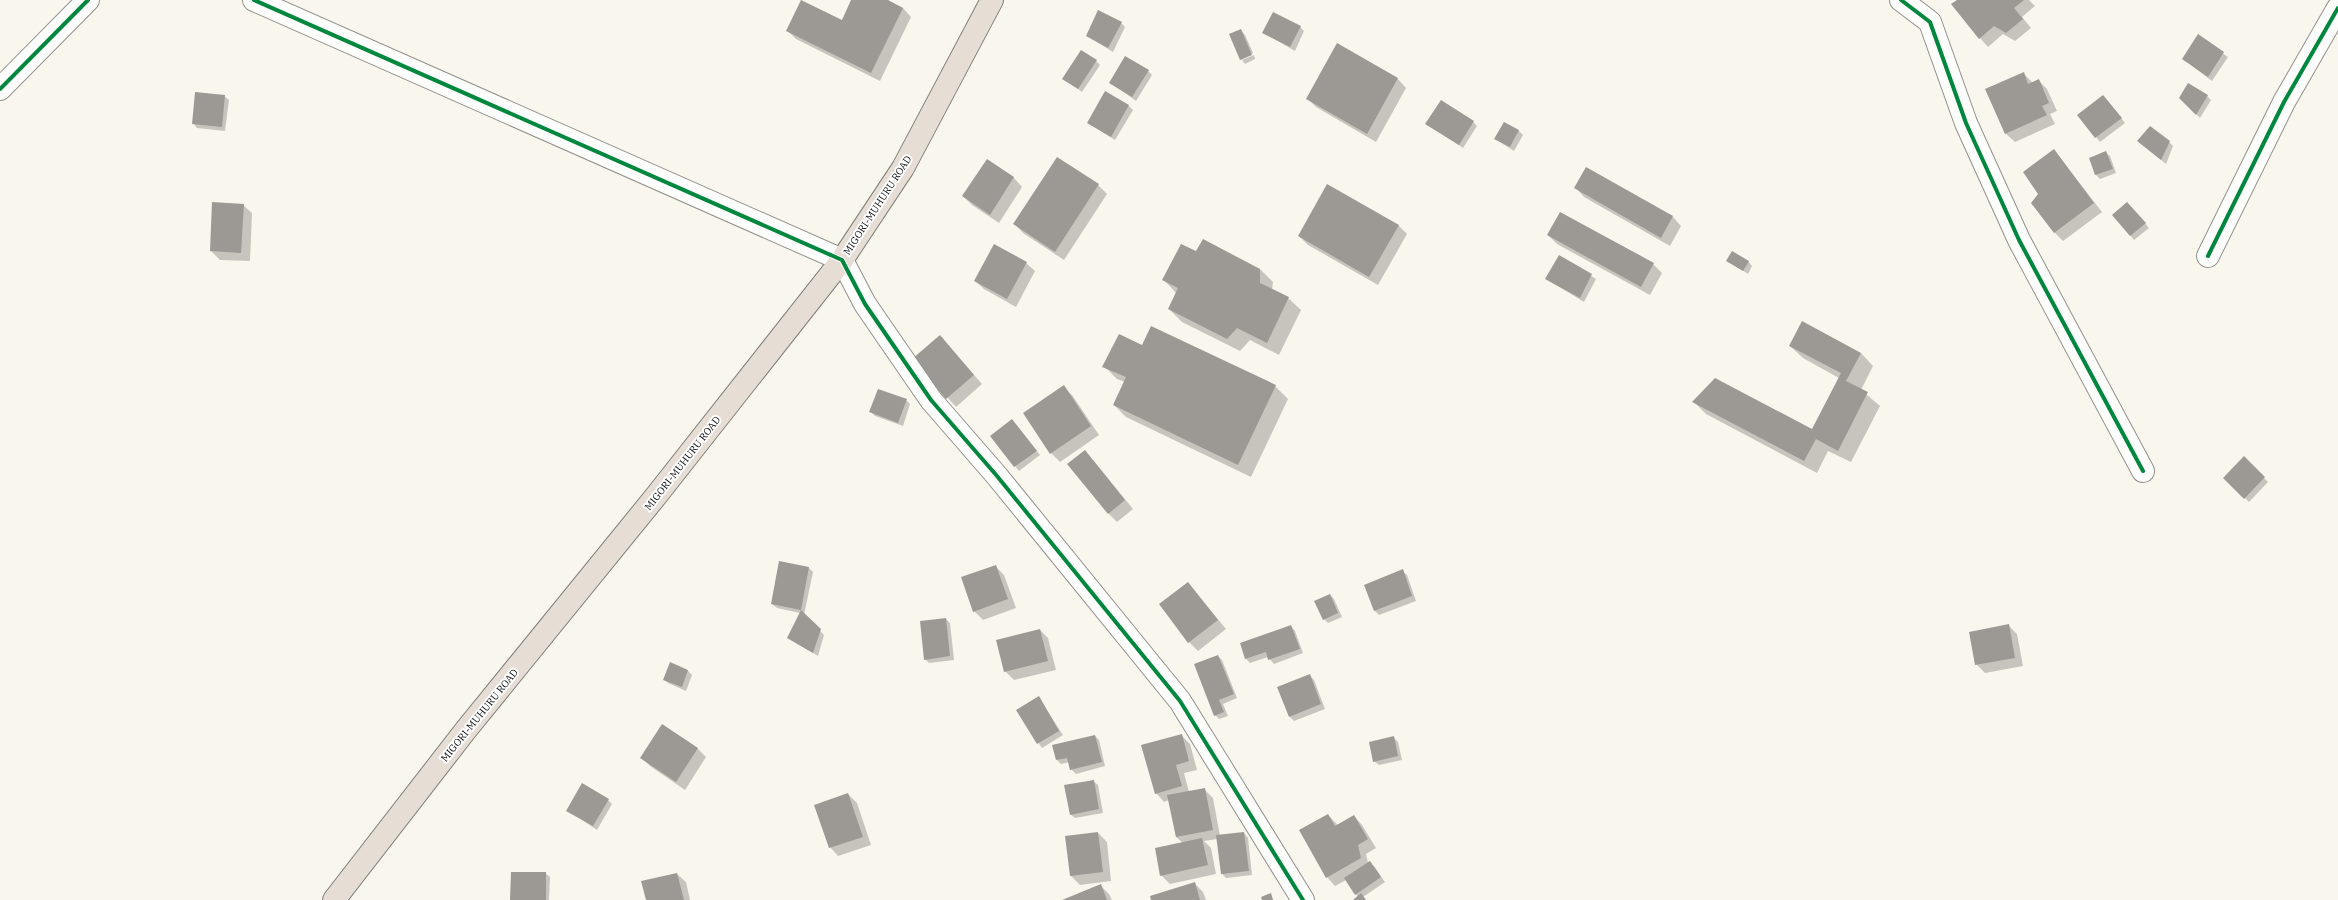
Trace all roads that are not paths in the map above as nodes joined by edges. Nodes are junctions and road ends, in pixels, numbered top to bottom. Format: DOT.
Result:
graph roads {
  1 [pos="88,0"];
  2 [pos="254,0"];
  3 [pos="992,0"];
  4 [pos="1902,0"];
  5 [pos="2338,8"];
  6 [pos="0,89"];
  7 [pos="2208,256"];
  8 [pos="842,260"];
  9 [pos="2143,471"];
  10 [pos="334,900"];
  11 [pos="1302,900"];
  1 -- 6 [label="street"];
  2 -- 8 [label="street"];
  3 -- 8 [label="highway, MIGORI-MUHURU ROAD"];
  4 -- 9 [label="street"];
  5 -- 7 [label="street"];
  8 -- 10 [label="highway, MIGORI-MUHURU ROAD"];
  8 -- 11 [label="street"];
}
